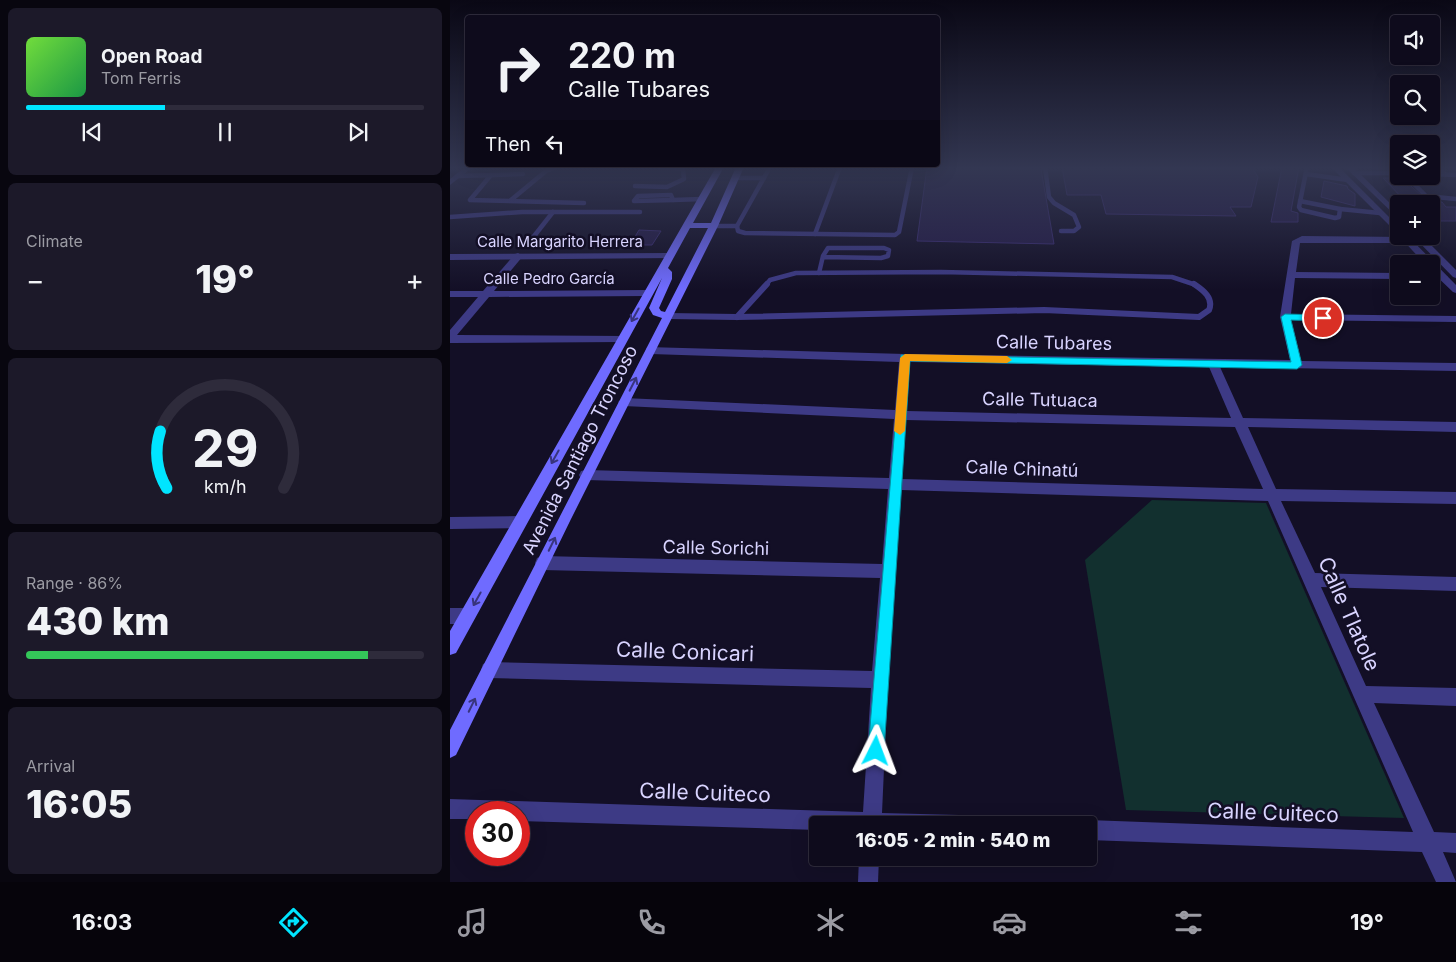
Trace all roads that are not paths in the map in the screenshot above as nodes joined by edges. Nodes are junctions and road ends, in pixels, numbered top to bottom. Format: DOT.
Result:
graph roads {
  1 [pos="697,208"];
  2 [pos="722,208"];
  3 [pos="747,208"];
  4 [pos="825,208"];
  5 [pos="903,208"];
  6 [pos="1063,208"];
  7 [pos="1300,208"];
  8 [pos="1336,208"];
  9 [pos="1375,208"];
  10 [pos="1340,209"];
  11 [pos="553,212"];
  12 [pos="640,212"];
  13 [pos="1380,213"];
  14 [pos="450,216"];
  15 [pos="1390,223"];
  16 [pos="688,225"];
  17 [pos="714,226"];
  18 [pos="737,226"];
  19 [pos="1061,231"];
  20 [pos="815,234"];
  21 [pos="1390,238"];
  22 [pos="531,240"];
  23 [pos="1412,245"];
  24 [pos="1426,245"];
  25 [pos="1422,255"];
  26 [pos="518,256"];
  27 [pos="669,256"];
  28 [pos="450,257"];
  29 [pos="823,258"];
  30 [pos="662,268"];
  31 [pos="819,273"];
  32 [pos="1440,274"];
  33 [pos="1290,275"];
  34 [pos="1456,275"];
  35 [pos="1390,276"];
  36 [pos="1443,277"];
  37 [pos="1456,290"];
  38 [pos="647,293"];
  39 [pos="450,294"];
  40 [pos="485,294"];
  41 [pos="668,316"];
  42 [pos="737,317"];
  43 [pos="1285,317"];
  44 [pos="1456,319"];
  45 [pos="450,338"];
  46 [pos="622,338"];
  47 [pos="651,350"];
  48 [pos="905,358"];
  49 [pos="1213,364"];
  50 [pos="1297,365"];
  51 [pos="1456,368"];
  52 [pos="624,402"];
  53 [pos="901,415"];
  54 [pos="1238,422"];
  55 [pos="1456,427"];
  56 [pos="586,475"];
  57 [pos="896,484"];
  58 [pos="1270,495"];
  59 [pos="1456,498"];
  60 [pos="518,522"];
  61 [pos="450,523"];
  62 [pos="542,563"];
  63 [pos="889,571"];
  64 [pos="1312,580"];
  65 [pos="1456,584"];
  66 [pos="450,616"];
  67 [pos="467,616"];
  68 [pos="450,647"];
  69 [pos="490,670"];
  70 [pos="880,680"];
  71 [pos="1363,694"];
  72 [pos="1456,697"];
  73 [pos="450,749"];
  74 [pos="450,809"];
  75 [pos="872,816"];
  76 [pos="809,821"];
  77 [pos="1097,830"];
  78 [pos="1428,842"];
  79 [pos="1456,843"];
  80 [pos="869,866"];
  81 [pos="868,882"];
  82 [pos="1446,882"];
  1 -- 16 [label="main road, Avenida Santiago Troncoso"];
  2 -- 17 [label="main road, Avenida Santiago Troncoso"];
  3 -- 18 [label="lane"];
  4 -- 20 [label="lane"];
  5 -- 20 [label="lane"];
  6 -- 19 [label="lane"];
  7 -- 10 [label="lane"];
  8 -- 10 [label="lane"];
  9 -- 13 [label="street"];
  10 -- 13 [label="lane"];
  11 -- 12 [label="lane"];
  11 -- 14 [label="lane"];
  11 -- 22 [label="lane"];
  13 -- 15 [label="street"];
  16 -- 17 [label="main road"];
  16 -- 27 [label="main road, Avenida Santiago Troncoso"];
  17 -- 18 [label="lane"];
  17 -- 41 [label="main road, Avenida Santiago Troncoso"];
  18 -- 20 [label="lane"];
  21 -- 33 [label="street"];
  23 -- 25 [label="street"];
  24 -- 34 [label="street"];
  26 -- 27 [label="street, Calle Margarito Herrera"];
  26 -- 28 [label="street, Calle Margarito Herrera"];
  26 -- 40 [label="street"];
  27 -- 30 [label="main road, Avenida Santiago Troncoso"];
  29 -- 29 [label="lane"];
  29 -- 31 [label="lane"];
  30 -- 38 [label="main road, Avenida Santiago Troncoso"];
  30 -- 41 [label="main road"];
  31 -- 42 [label="lane"];
  31 -- 42 [label="lane"];
  32 -- 36 [label="street"];
  33 -- 35 [label="street"];
  33 -- 43 [label="street"];
  36 -- 37 [label="street"];
  38 -- 40 [label="street, Calle Pedro García"];
  38 -- 46 [label="main road, Avenida Santiago Troncoso, one-way"];
  39 -- 40 [label="street, Calle Pedro García"];
  40 -- 45 [label="street"];
  41 -- 42 [label="lane"];
  41 -- 47 [label="main road, Avenida Santiago Troncoso"];
  43 -- 44 [label="street"];
  43 -- 50 [label="street"];
  45 -- 46 [label="street"];
  46 -- 60 [label="main road, Avenida Santiago Troncoso, one-way"];
  47 -- 48 [label="street, Calle Tubares"];
  52 -- 47 [label="main road, Avenida Santiago Troncoso, one-way"];
  48 -- 49 [label="street, Calle Tubares"];
  48 -- 53 [label="street"];
  49 -- 50 [label="street, Calle Tubares"];
  49 -- 54 [label="street, Calle Tlatole"];
  50 -- 51 [label="street, Calle Tubares"];
  52 -- 53 [label="street, Calle Tutuaca"];
  52 -- 56 [label="main road, Avenida Santiago Troncoso"];
  53 -- 54 [label="street, Calle Tutuaca"];
  53 -- 57 [label="street"];
  54 -- 55 [label="street, Calle Tutuaca"];
  54 -- 58 [label="street, Calle Tlatole"];
  56 -- 57 [label="street, Calle Chinatú"];
  62 -- 56 [label="main road, Avenida Santiago Troncoso, one-way"];
  57 -- 58 [label="street, Calle Chinatú"];
  57 -- 63 [label="street"];
  58 -- 59 [label="street, Calle Chinatú"];
  58 -- 64 [label="street, Calle Tlatole"];
  60 -- 61 [label="street"];
  60 -- 67 [label="main road, Avenida Santiago Troncoso, one-way"];
  62 -- 63 [label="street, Calle Sorichi"];
  62 -- 69 [label="main road, Avenida Santiago Troncoso"];
  63 -- 70 [label="street"];
  64 -- 65 [label="street"];
  64 -- 71 [label="street, Calle Tlatole"];
  66 -- 67 [label="street"];
  67 -- 68 [label="main road, Avenida Santiago Troncoso"];
  69 -- 70 [label="street, Calle Conicari"];
  73 -- 69 [label="main road, Avenida Santiago Troncoso, one-way"];
  70 -- 75 [label="street"];
  71 -- 72 [label="street"];
  71 -- 78 [label="street, Calle Tlatole"];
  74 -- 76 [label="street, Calle Cuiteco"];
  77 -- 78 [label="street, Calle Cuiteco"];
  78 -- 79 [label="street, Calle Cuiteco"];
  78 -- 82 [label="street, Calle Tlatole"];
  80 -- 81 [label="street"];
}
